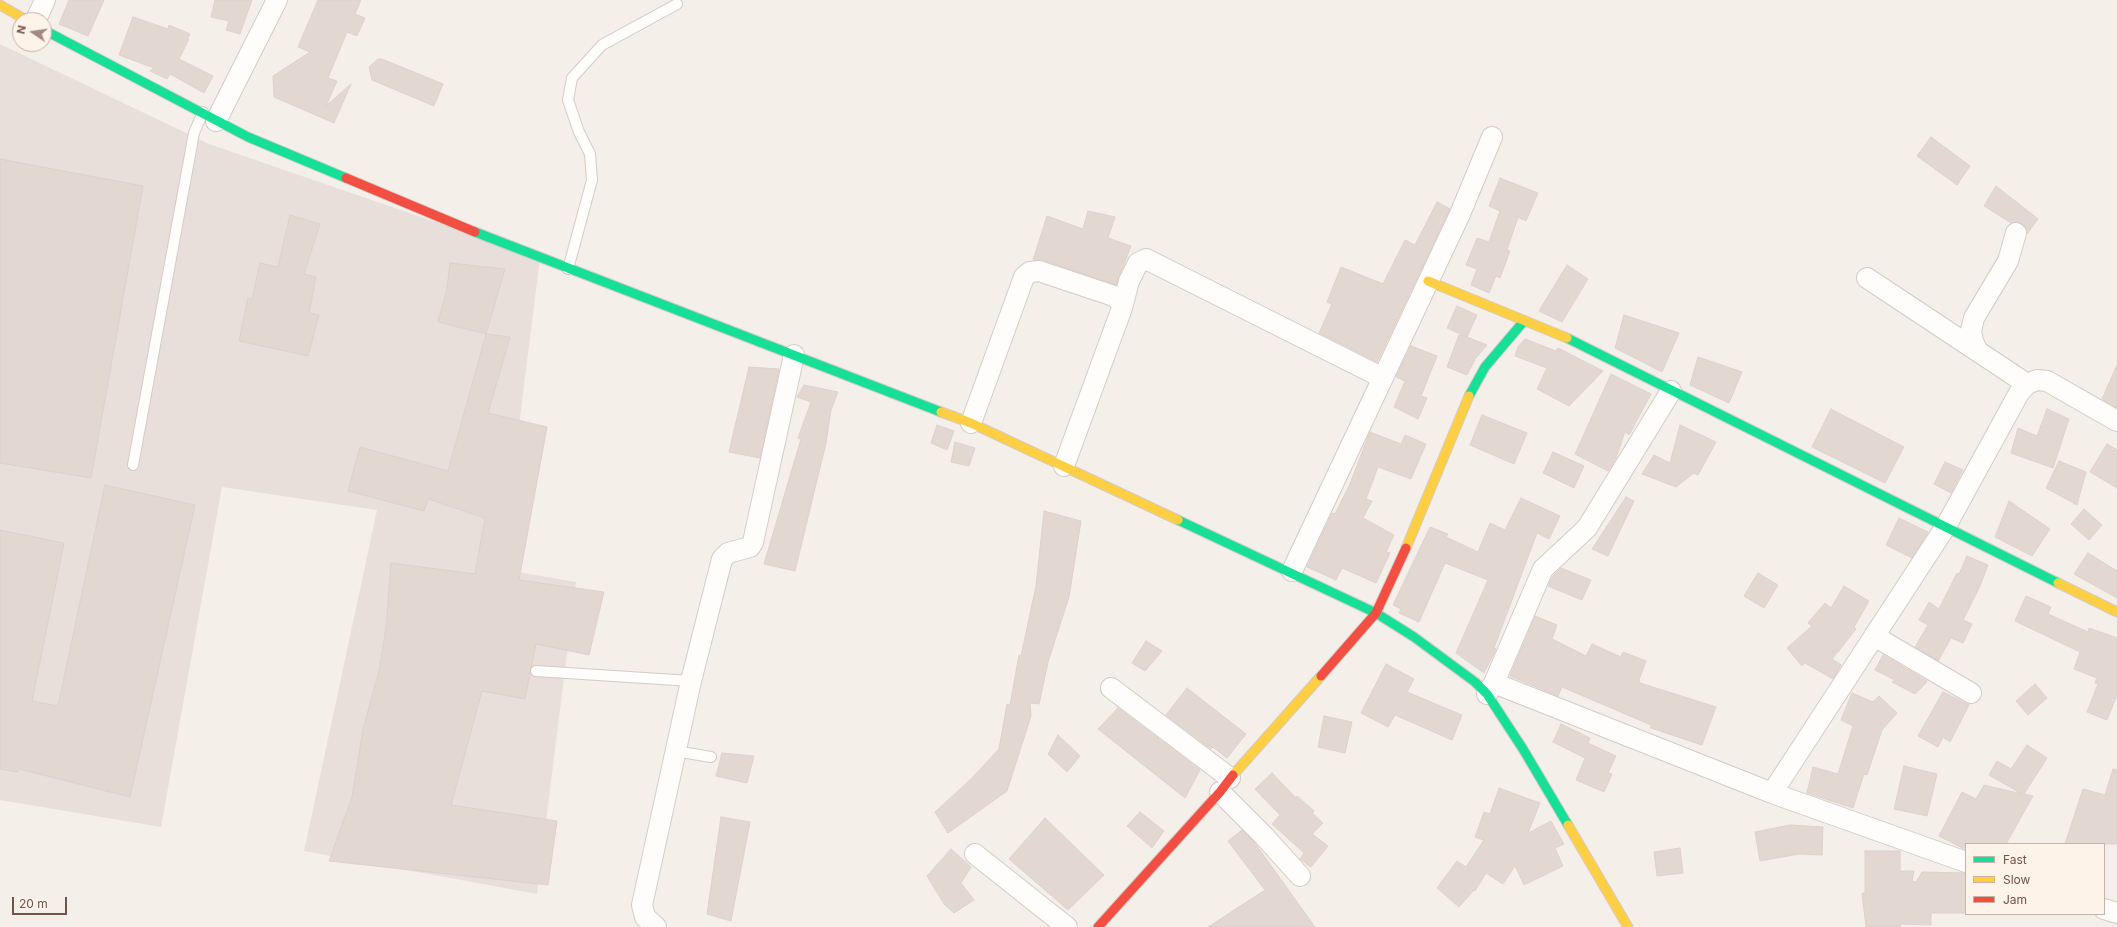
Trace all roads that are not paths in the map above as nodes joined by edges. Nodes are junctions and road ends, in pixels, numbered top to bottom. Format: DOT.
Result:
graph roads {
  1 [pos="45,0"];
  2 [pos="277,0"];
  3 [pos="0,4"];
  4 [pos="678,4"];
  5 [pos="13,12"];
  6 [pos="40,12"];
  7 [pos="52,34"];
  8 [pos="210,116"];
  9 [pos="1492,136"];
  10 [pos="2016,233"];
  11 [pos="568,269"];
  12 [pos="1867,278"];
  13 [pos="1428,281"];
  14 [pos="1122,303"];
  15 [pos="1524,320"];
  16 [pos="1977,350"];
  17 [pos="794,355"];
  18 [pos="1383,378"];
  19 [pos="2027,384"];
  20 [pos="1671,391"];
  21 [pos="2117,421"];
  22 [pos="971,423"];
  23 [pos="133,465"];
  24 [pos="1064,466"];
  25 [pos="1946,526"];
  26 [pos="1292,572"];
  27 [pos="2117,612"];
  28 [pos="1376,613"];
  29 [pos="1874,636"];
  30 [pos="536,671"];
  31 [pos="691,681"];
  32 [pos="1111,688"];
  33 [pos="1490,688"];
  34 [pos="1971,693"];
  35 [pos="675,750"];
  36 [pos="711,757"];
  37 [pos="1225,785"];
  38 [pos="1772,793"];
  39 [pos="975,854"];
  40 [pos="1965,862"];
  41 [pos="1300,876"];
  42 [pos="2105,909"];
  43 [pos="2117,913"];
  44 [pos="656,927"];
  45 [pos="1067,927"];
  46 [pos="1098,927"];
  47 [pos="1628,927"];
  1 -- 6 [label="street"];
  2 -- 8 [label="street"];
  3 -- 5 [label="street"];
  4 -- 11 [label="lane"];
  7 -- 8 [label="street"];
  8 -- 11 [label="street"];
  8 -- 23 [label="lane"];
  9 -- 13 [label="street"];
  10 -- 16 [label="street"];
  11 -- 17 [label="street"];
  12 -- 16 [label="street"];
  13 -- 15 [label="street"];
  13 -- 18 [label="street"];
  14 -- 18 [label="street"];
  14 -- 22 [label="street"];
  14 -- 24 [label="street"];
  15 -- 20 [label="street"];
  15 -- 28 [label="street"];
  16 -- 19 [label="street"];
  17 -- 22 [label="street"];
  17 -- 31 [label="street"];
  18 -- 26 [label="street"];
  19 -- 21 [label="street"];
  19 -- 25 [label="street"];
  20 -- 25 [label="street"];
  20 -- 33 [label="street"];
  22 -- 24 [label="street"];
  24 -- 26 [label="street"];
  25 -- 27 [label="street"];
  25 -- 29 [label="street"];
  26 -- 28 [label="street"];
  28 -- 33 [label="street"];
  28 -- 37 [label="street"];
  29 -- 34 [label="street"];
  29 -- 38 [label="street"];
  30 -- 31 [label="lane"];
  31 -- 35 [label="street"];
  32 -- 37 [label="street"];
  33 -- 38 [label="street"];
  33 -- 47 [label="street"];
  35 -- 36 [label="lane"];
  35 -- 44 [label="street"];
  37 -- 41 [label="street"];
  37 -- 46 [label="street"];
  38 -- 40 [label="street"];
  39 -- 45 [label="street"];
  42 -- 43 [label="street"];
}
